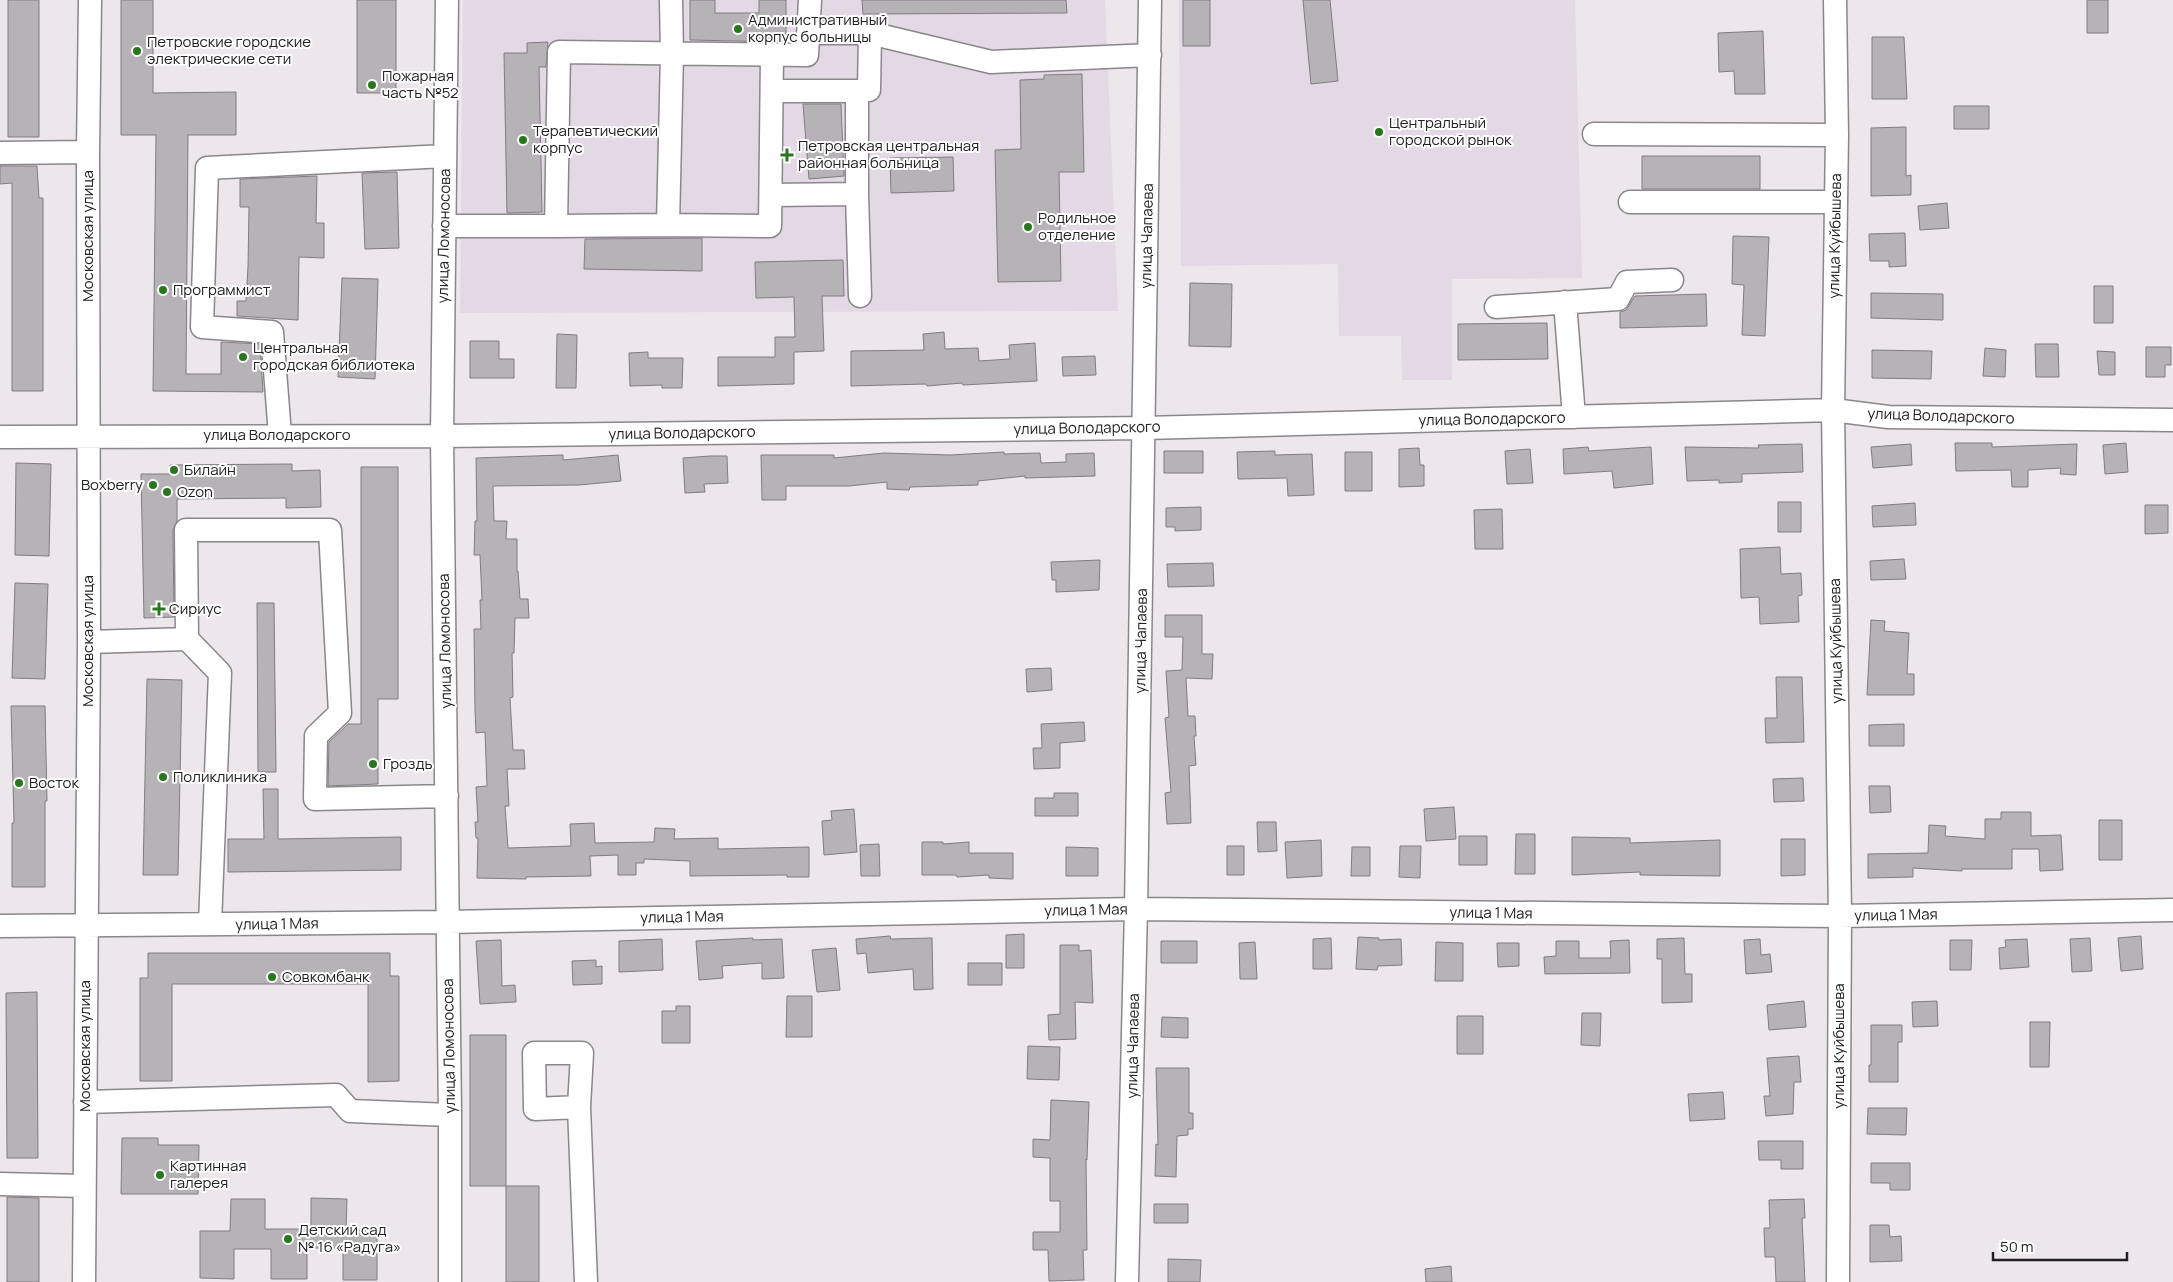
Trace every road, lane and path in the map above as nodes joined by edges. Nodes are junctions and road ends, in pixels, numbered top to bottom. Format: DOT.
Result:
graph roads {
  1 [pos="90,0"];
  2 [pos="447,0"];
  3 [pos="671,0"];
  4 [pos="810,0"];
  5 [pos="1150,0"];
  6 [pos="1835,0"];
  7 [pos="808,34"];
  8 [pos="870,34"];
  9 [pos="672,54"];
  10 [pos="772,55"];
  11 [pos="1150,55"];
  12 [pos="857,90"];
  13 [pos="772,91"];
  14 [pos="1594,134"];
  15 [pos="1837,135"];
  16 [pos="0,152"];
  17 [pos="88,152"];
  18 [pos="445,156"];
  19 [pos="857,194"];
  20 [pos="771,195"];
  21 [pos="1630,202"];
  22 [pos="1836,202"];
  23 [pos="668,225"];
  24 [pos="444,226"];
  25 [pos="556,226"];
  26 [pos="1672,280"];
  27 [pos="860,296"];
  28 [pos="1565,302"];
  29 [pos="1496,308"];
  30 [pos="1832,410"];
  31 [pos="1574,417"];
  32 [pos="2173,420"];
  33 [pos="1144,428"];
  34 [pos="280,435"];
  35 [pos="89,436"];
  36 [pos="442,436"];
  37 [pos="0,437"];
  38 [pos="187,639"];
  39 [pos="89,642"];
  40 [pos="447,796"];
  41 [pos="1136,909"];
  42 [pos="2173,910"];
  43 [pos="1840,916"];
  44 [pos="447,922"];
  45 [pos="210,924"];
  46 [pos="0,926"];
  47 [pos="86,926"];
  48 [pos="85,1102"];
  49 [pos="579,1107"];
  50 [pos="450,1115"];
  51 [pos="0,1184"];
  52 [pos="84,1186"];
  53 [pos="84,1282"];
  54 [pos="450,1282"];
  55 [pos="586,1282"];
  56 [pos="1127,1282"];
  57 [pos="1838,1282"];
  1 -- 17 [label="street, Московская улица"];
  2 -- 18 [label="street, улица Ломоносова"];
  3 -- 9 [label="street"];
  4 -- 7 [label="street"];
  5 -- 11 [label="street, улица Чапаева"];
  6 -- 15 [label="street, улица Куйбышева"];
  7 -- 8 [label="street"];
  7 -- 10 [label="street"];
  8 -- 11 [label="street"];
  8 -- 12 [label="street"];
  9 -- 10 [label="street"];
  9 -- 23 [label="street"];
  9 -- 25 [label="street"];
  10 -- 13 [label="street"];
  11 -- 33 [label="street, улица Чапаева"];
  12 -- 13 [label="street"];
  12 -- 19 [label="street"];
  13 -- 20 [label="street"];
  14 -- 15 [label="street"];
  15 -- 22 [label="street, улица Куйбышева"];
  16 -- 17 [label="street"];
  17 -- 35 [label="street, Московская улица"];
  18 -- 24 [label="street, улица Ломоносова"];
  18 -- 34 [label="street"];
  19 -- 20 [label="street"];
  19 -- 27 [label="street"];
  20 -- 23 [label="street"];
  21 -- 22 [label="street"];
  22 -- 30 [label="street, улица Куйбышева"];
  23 -- 25 [label="street"];
  24 -- 25 [label="street"];
  24 -- 36 [label="street, улица Ломоносова"];
  26 -- 28 [label="street"];
  28 -- 29 [label="street"];
  28 -- 31 [label="street"];
  30 -- 31 [label="street, улица Володарского"];
  30 -- 32 [label="street, улица Володарского"];
  30 -- 43 [label="street, улица Куйбышева"];
  31 -- 33 [label="street, улица Володарского"];
  33 -- 36 [label="street, улица Володарского"];
  33 -- 41 [label="street, улица Чапаева"];
  34 -- 35 [label="street, улица Володарского"];
  34 -- 36 [label="street, улица Володарского"];
  35 -- 37 [label="street, улица Володарского"];
  35 -- 39 [label="street, Московская улица"];
  36 -- 40 [label="street, улица Ломоносова"];
  38 -- 39 [label="street"];
  38 -- 40 [label="street"];
  38 -- 45 [label="street"];
  39 -- 47 [label="street, Московская улица"];
  40 -- 44 [label="street, улица Ломоносова"];
  41 -- 43 [label="street, улица 1 Мая"];
  41 -- 44 [label="street, улица 1 Мая"];
  41 -- 56 [label="street, улица Чапаева"];
  42 -- 43 [label="street, улица 1 Мая"];
  43 -- 57 [label="street, улица Куйбышева"];
  44 -- 45 [label="street, улица 1 Мая"];
  44 -- 50 [label="street, улица Ломоносова"];
  45 -- 47 [label="street, улица 1 Мая"];
  46 -- 47 [label="street, улица 1 Мая"];
  47 -- 48 [label="street, Московская улица"];
  48 -- 50 [label="street"];
  48 -- 52 [label="street, Московская улица"];
  49 -- 55 [label="street"];
  50 -- 54 [label="street, улица Ломоносова"];
  51 -- 52 [label="street"];
  52 -- 53 [label="street, Московская улица"];
}
